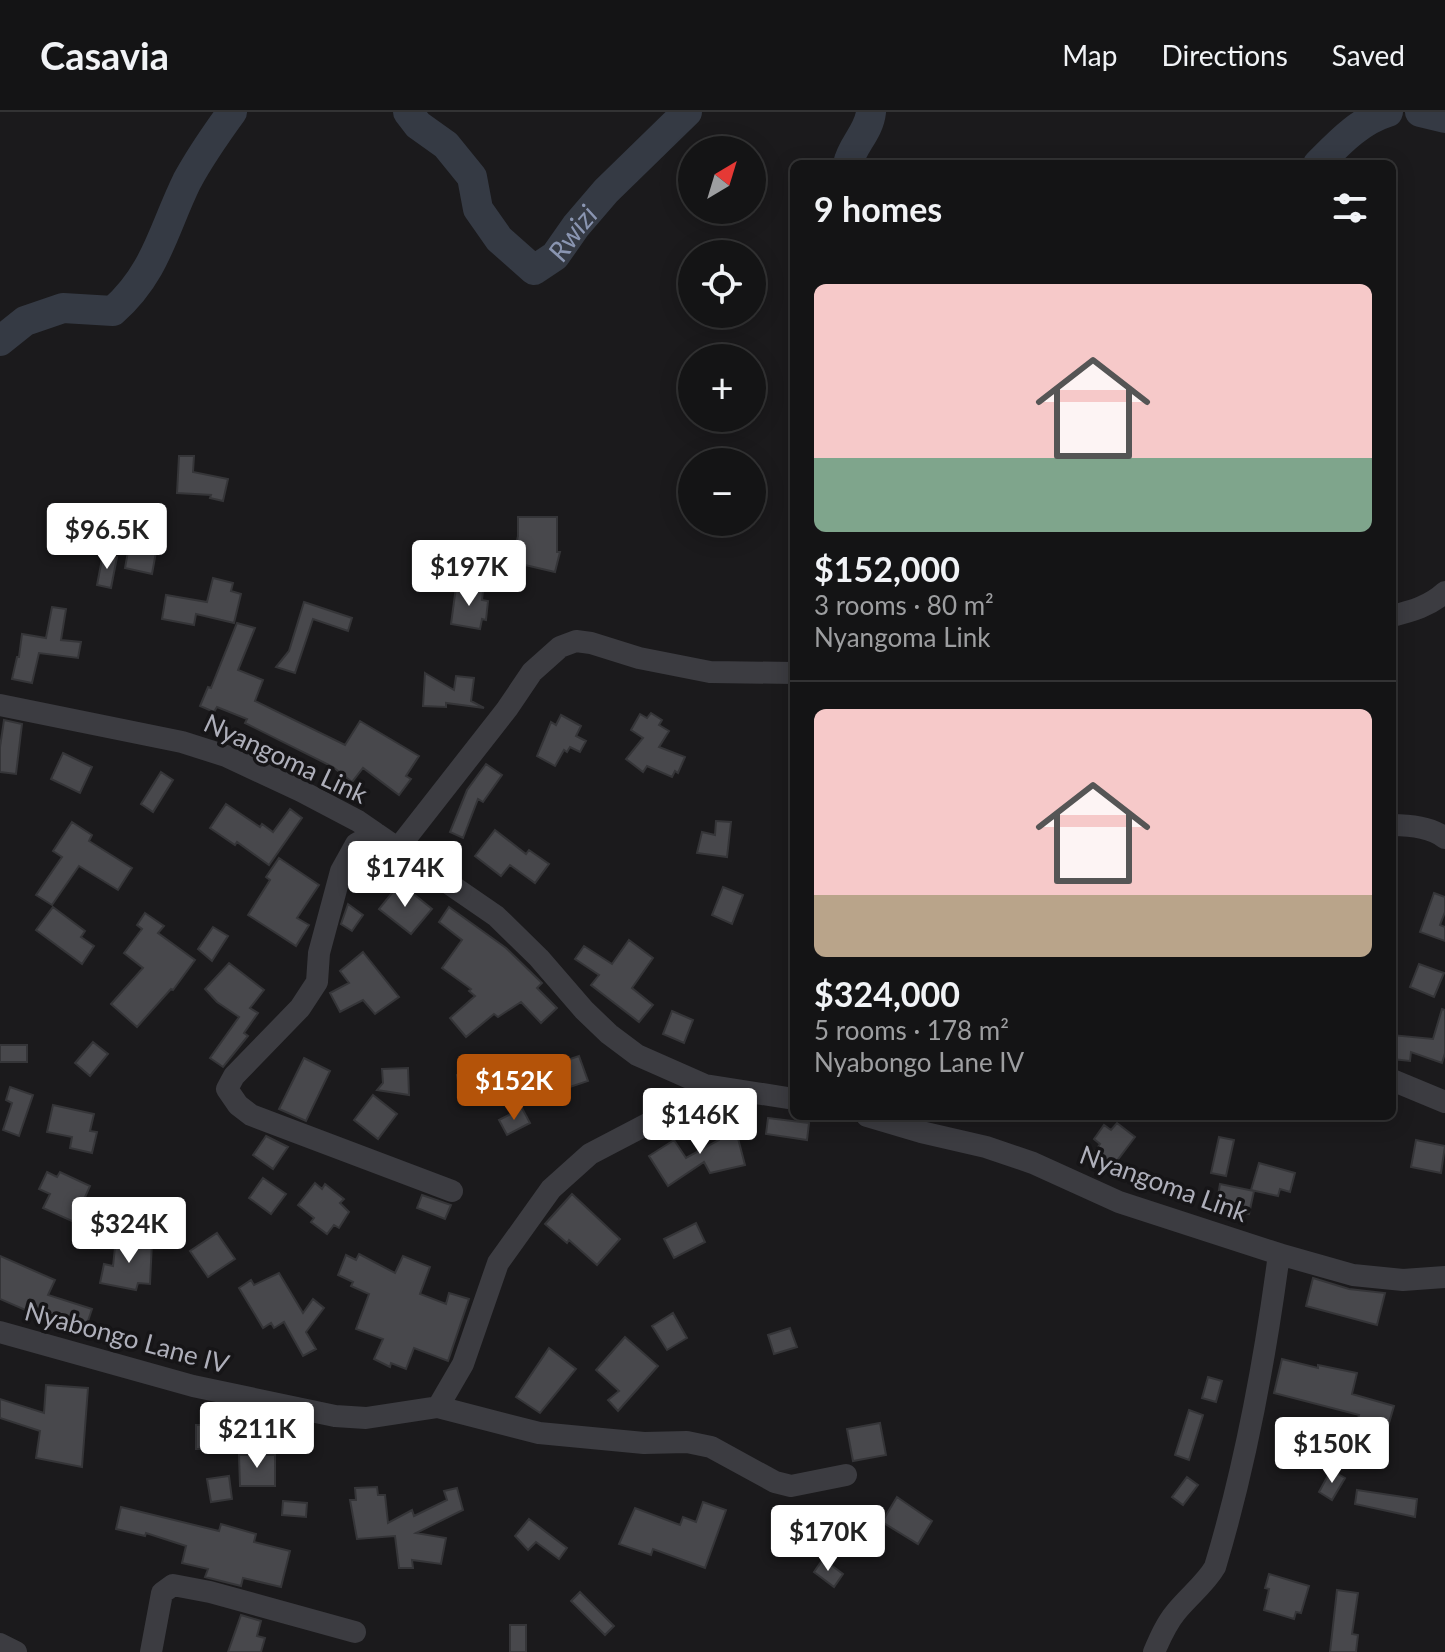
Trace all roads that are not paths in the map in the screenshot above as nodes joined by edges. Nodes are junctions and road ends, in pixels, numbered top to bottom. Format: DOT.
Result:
graph roads {
  1 [pos="1445,592"];
  2 [pos="1396,615"];
  3 [pos="790,673"];
  4 [pos="0,705"];
  5 [pos="1396,825"];
  6 [pos="375,833"];
  7 [pos="1445,838"];
  8 [pos="399,847"];
  9 [pos="1396,1082"];
  10 [pos="705,1085"];
  11 [pos="790,1098"];
  12 [pos="1445,1102"];
  13 [pos="880,1120"];
  14 [pos="452,1191"];
  15 [pos="1279,1254"];
  16 [pos="1445,1277"];
  17 [pos="0,1332"];
  18 [pos="438,1407"];
  19 [pos="846,1475"];
  20 [pos="355,1632"];
  21 [pos="0,1644"];
  22 [pos="16,1652"];
  23 [pos="151,1652"];
  24 [pos="1154,1652"];
  1 -- 2 [label="street"];
  3 -- 8 [label="street"];
  4 -- 6 [label="street, Nyangoma Link"];
  5 -- 7 [label="street"];
  6 -- 8 [label="street, Nyangoma Link"];
  6 -- 14 [label="street"];
  8 -- 10 [label="street, Nyangoma Link"];
  9 -- 12 [label="street"];
  10 -- 11 [label="street, Nyangoma Link"];
  10 -- 18 [label="street"];
  13 -- 15 [label="street, Nyangoma Link"];
  15 -- 16 [label="street, Nyangoma Link"];
  15 -- 24 [label="street"];
  17 -- 18 [label="street, Nyabongo Lane IV"];
  18 -- 19 [label="street, Nyabongo Lane IV"];
  20 -- 23 [label="street"];
  21 -- 22 [label="street"];
}
